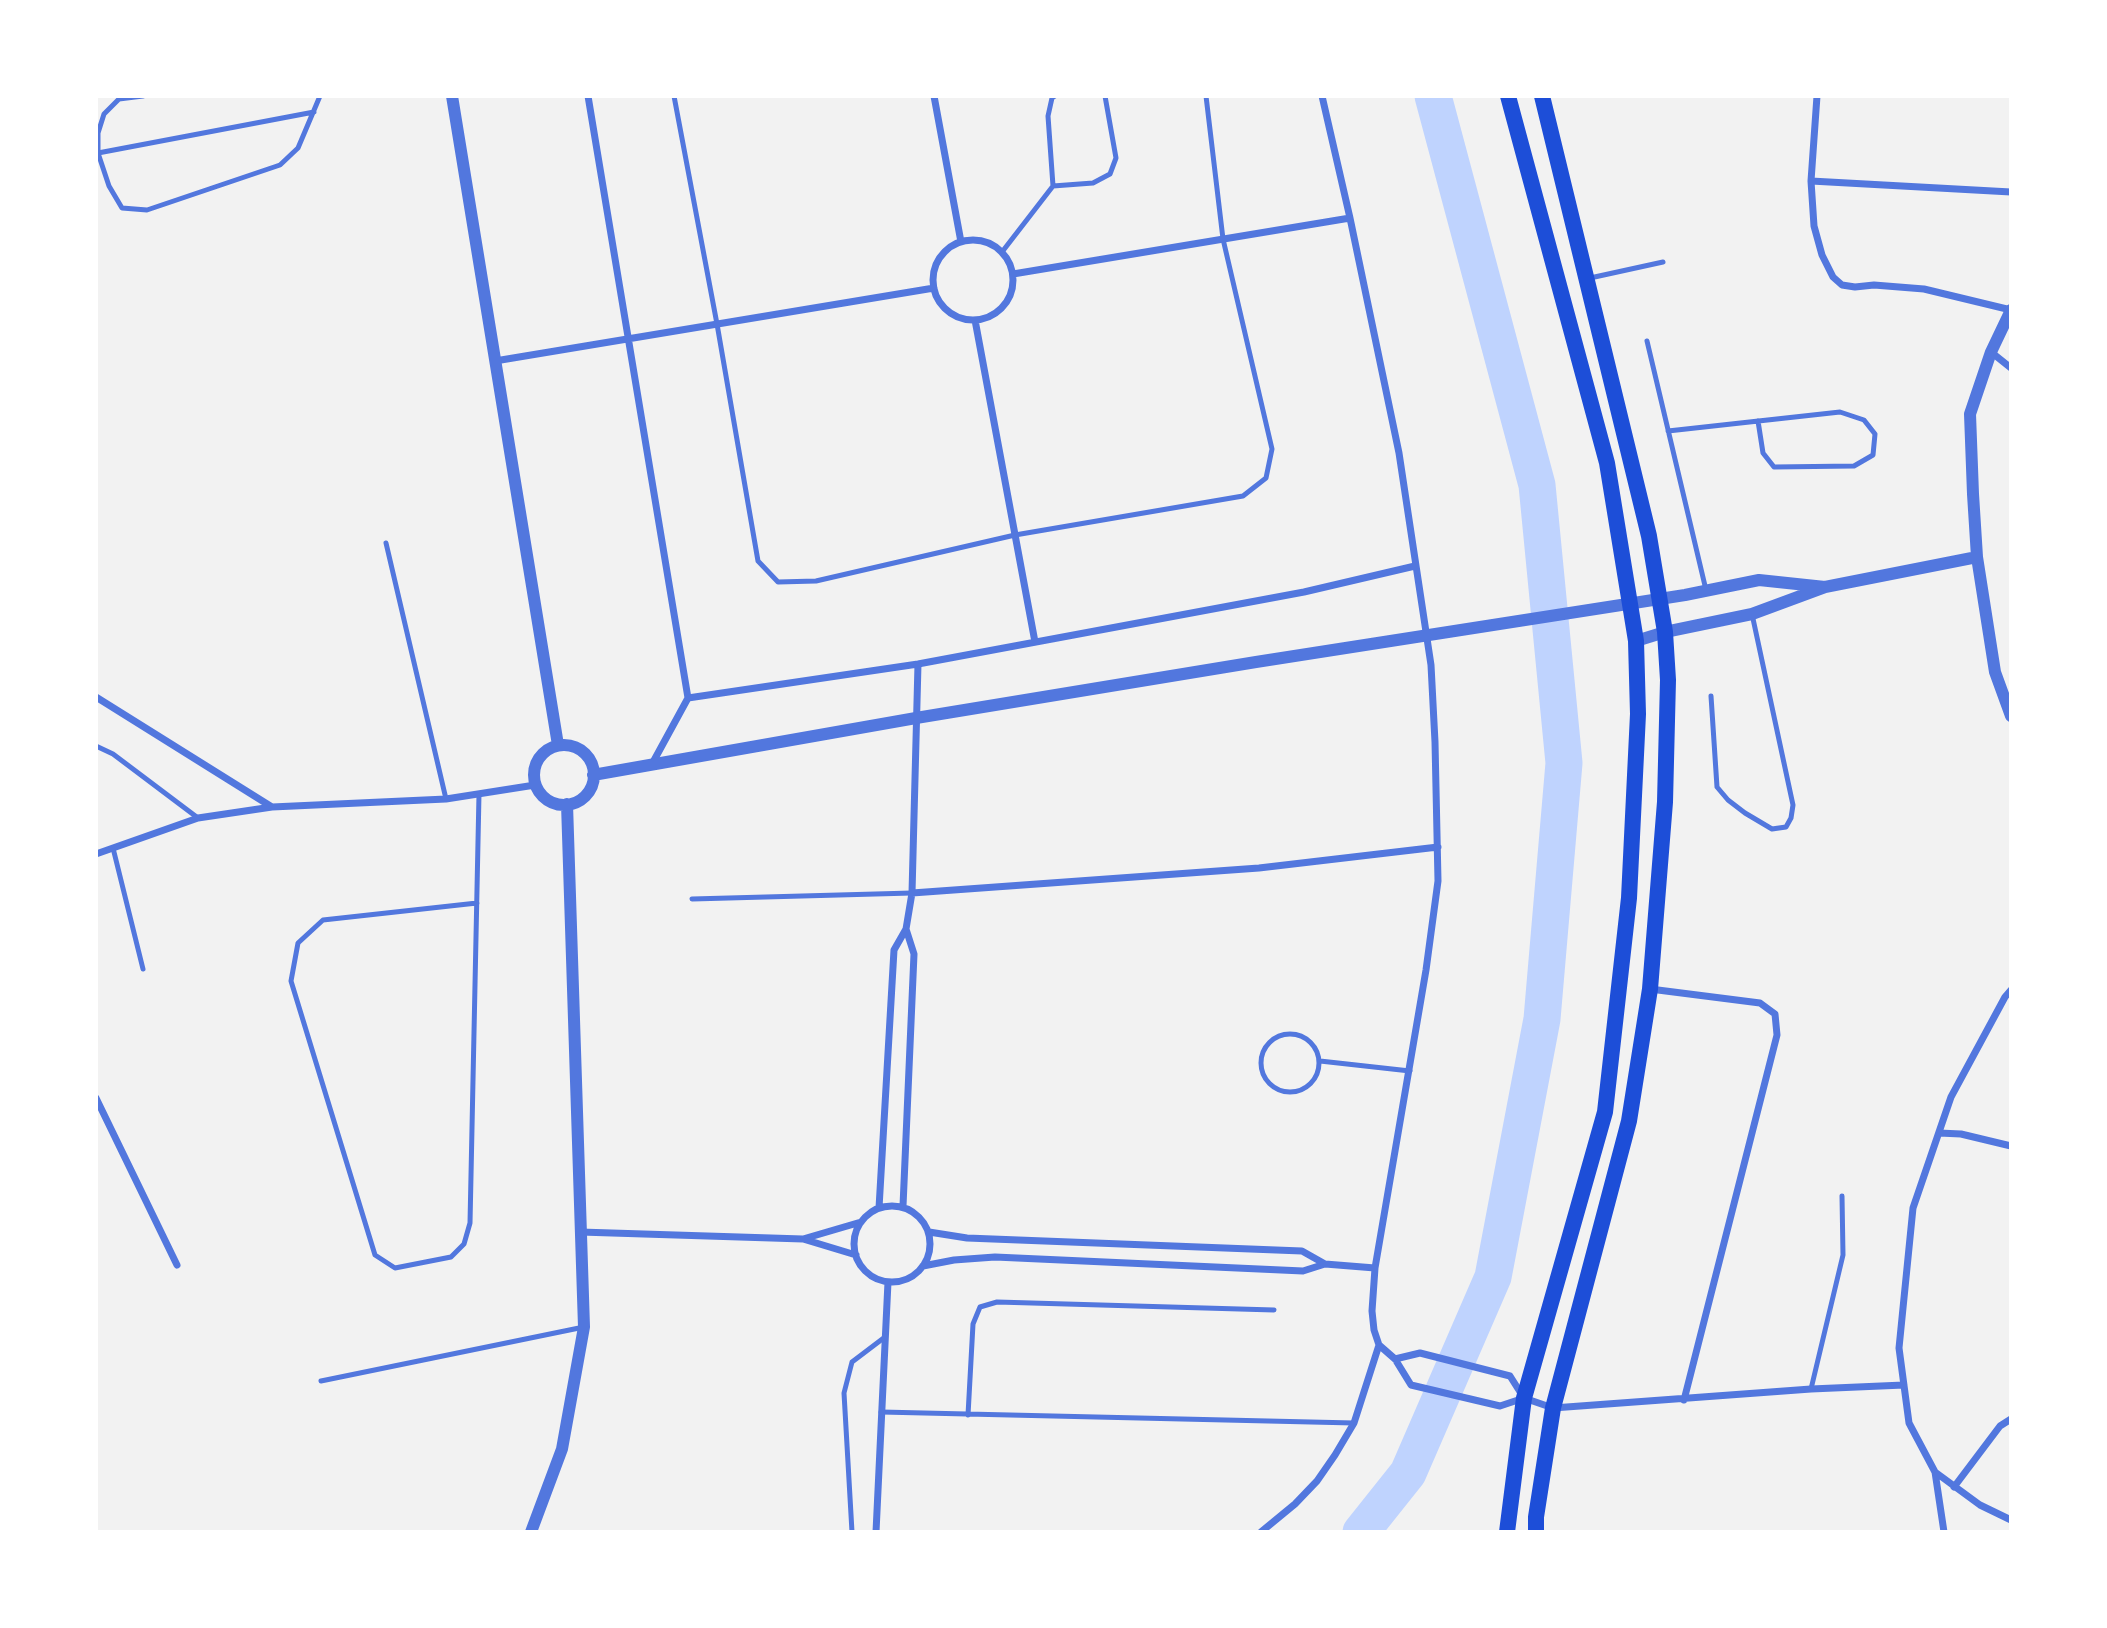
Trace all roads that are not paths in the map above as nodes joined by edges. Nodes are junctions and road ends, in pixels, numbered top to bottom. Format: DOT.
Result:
graph roads {
  1 [pos="143,96"];
  2 [pos="320,96"];
  3 [pos="452,96"];
  4 [pos="589,96"];
  5 [pos="674,96"];
  6 [pos="934,96"];
  7 [pos="1055,96"];
  8 [pos="1105,96"];
  9 [pos="1206,96"];
  10 [pos="1322,96"];
  11 [pos="1508,96"];
  12 [pos="1542,96"];
  13 [pos="1817,96"];
  14 [pos="314,112"];
  15 [pos="98,153"];
  16 [pos="1811,181"];
  17 [pos="1053,186"];
  18 [pos="2011,192"];
  19 [pos="1350,218"];
  20 [pos="1223,239"];
  21 [pos="961,242"];
  22 [pos="1002,252"];
  23 [pos="1663,262"];
  24 [pos="1013,274"];
  25 [pos="1587,278"];
  26 [pos="934,288"];
  27 [pos="2011,310"];
  28 [pos="975,320"];
  29 [pos="717,324"];
  30 [pos="629,339"];
  31 [pos="1647,341"];
  32 [pos="1991,352"];
  33 [pos="495,361"];
  34 [pos="2011,368"];
  35 [pos="1758,421"];
  36 [pos="1668,430"];
  37 [pos="1015,535"];
  38 [pos="386,544"];
  39 [pos="1977,557"];
  40 [pos="1415,566"];
  41 [pos="1825,587"];
  42 [pos="1706,590"];
  43 [pos="1752,614"];
  44 [pos="1665,632"];
  45 [pos="1636,641"];
  46 [pos="1035,642"];
  47 [pos="918,664"];
  48 [pos="96,696"];
  49 [pos="1711,696"];
  50 [pos="688,698"];
  51 [pos="2011,716"];
  52 [pos="916,718"];
  53 [pos="558,745"];
  54 [pos="96,746"];
  55 [pos="652,765"];
  56 [pos="593,775"];
  57 [pos="536,785"];
  58 [pos="479,794"];
  59 [pos="446,799"];
  60 [pos="567,804"];
  61 [pos="272,807"];
  62 [pos="198,818"];
  63 [pos="1438,847"];
  64 [pos="113,848"];
  65 [pos="96,854"];
  66 [pos="912,893"];
  67 [pos="692,899"];
  68 [pos="477,903"];
  69 [pos="906,929"];
  70 [pos="143,969"];
  71 [pos="1650,989"];
  72 [pos="2011,990"];
  73 [pos="1320,1061"];
  74 [pos="1410,1071"];
  75 [pos="96,1098"];
  76 [pos="1939,1133"];
  77 [pos="2011,1146"];
  78 [pos="1842,1196"];
  79 [pos="903,1206"];
  80 [pos="879,1208"];
  81 [pos="861,1222"];
  82 [pos="580,1232"];
  83 [pos="929,1232"];
  84 [pos="803,1238"];
  85 [pos="856,1255"];
  86 [pos="1325,1264"];
  87 [pos="177,1265"];
  88 [pos="923,1266"];
  89 [pos="1375,1268"];
  90 [pos="888,1282"];
  91 [pos="1273,1310"];
  92 [pos="584,1327"];
  93 [pos="885,1337"];
  94 [pos="1379,1345"];
  95 [pos="1395,1359"];
  96 [pos="321,1381"];
  97 [pos="1904,1385"];
  98 [pos="1811,1389"];
  99 [pos="1524,1398"];
  100 [pos="1684,1399"];
  101 [pos="1553,1408"];
  102 [pos="881,1412"];
  103 [pos="968,1415"];
  104 [pos="2011,1419"];
  105 [pos="1354,1423"];
  106 [pos="1935,1472"];
  107 [pos="1954,1486"];
  108 [pos="2011,1520"];
  109 [pos="531,1532"];
  110 [pos="852,1532"];
  111 [pos="876,1532"];
  112 [pos="1261,1532"];
  113 [pos="1507,1532"];
  114 [pos="1535,1532"];
  115 [pos="1944,1532"];
  1 -- 15 [label="lane"];
  2 -- 14 [label="lane"];
  3 -- 33 [label="street"];
  4 -- 30 [label="street"];
  5 -- 29 [label="lane"];
  6 -- 21 [label="street"];
  7 -- 17 [label="lane"];
  8 -- 17 [label="lane"];
  9 -- 20 [label="lane"];
  10 -- 19 [label="street"];
  11 -- 45 [label="highway"];
  12 -- 25 [label="highway"];
  13 -- 16 [label="street"];
  14 -- 15 [label="lane"];
  14 -- 15 [label="lane"];
  16 -- 18 [label="street"];
  16 -- 27 [label="street"];
  17 -- 22 [label="lane"];
  19 -- 20 [label="street"];
  19 -- 40 [label="street"];
  20 -- 24 [label="street"];
  20 -- 37 [label="lane"];
  21 -- 22 [label="street"];
  21 -- 26 [label="street"];
  22 -- 24 [label="street"];
  23 -- 25 [label="lane"];
  24 -- 28 [label="street"];
  25 -- 44 [label="highway"];
  26 -- 28 [label="street"];
  26 -- 29 [label="street"];
  27 -- 32 [label="street"];
  28 -- 37 [label="street"];
  29 -- 30 [label="street"];
  29 -- 37 [label="lane"];
  30 -- 33 [label="street"];
  30 -- 50 [label="street"];
  31 -- 36 [label="lane"];
  32 -- 34 [label="street"];
  32 -- 39 [label="street"];
  33 -- 53 [label="street"];
  35 -- 35 [label="lane"];
  35 -- 36 [label="lane"];
  36 -- 42 [label="lane"];
  37 -- 46 [label="street"];
  38 -- 59 [label="lane"];
  39 -- 41 [label="street"];
  39 -- 51 [label="street"];
  40 -- 46 [label="street"];
  40 -- 63 [label="street"];
  41 -- 42 [label="street"];
  41 -- 43 [label="street"];
  42 -- 52 [label="street"];
  43 -- 44 [label="street"];
  43 -- 49 [label="lane"];
  44 -- 45 [label="street"];
  44 -- 71 [label="highway"];
  45 -- 99 [label="highway"];
  46 -- 47 [label="street"];
  47 -- 50 [label="street"];
  47 -- 52 [label="street"];
  48 -- 61 [label="street"];
  50 -- 55 [label="street"];
  52 -- 55 [label="street"];
  52 -- 66 [label="street"];
  53 -- 56 [label="street"];
  53 -- 57 [label="street"];
  54 -- 62 [label="lane"];
  55 -- 56 [label="street"];
  56 -- 60 [label="street"];
  57 -- 58 [label="street"];
  57 -- 60 [label="street"];
  58 -- 59 [label="street"];
  58 -- 68 [label="lane"];
  59 -- 61 [label="street"];
  60 -- 82 [label="street"];
  61 -- 62 [label="street"];
  62 -- 64 [label="street"];
  63 -- 66 [label="street"];
  63 -- 74 [label="street"];
  64 -- 65 [label="street"];
  64 -- 70 [label="lane"];
  66 -- 67 [label="lane"];
  66 -- 69 [label="street"];
  68 -- 68 [label="lane"];
  69 -- 79 [label="street"];
  69 -- 80 [label="street"];
  71 -- 100 [label="street"];
  71 -- 101 [label="highway"];
  72 -- 76 [label="street"];
  73 -- 73 [label="lane"];
  73 -- 74 [label="lane"];
  74 -- 89 [label="street"];
  75 -- 87 [label="street"];
  76 -- 77 [label="street"];
  76 -- 97 [label="street"];
  78 -- 98 [label="lane"];
  79 -- 80 [label="street"];
  79 -- 83 [label="street"];
  80 -- 81 [label="street"];
  81 -- 84 [label="street"];
  81 -- 85 [label="street"];
  82 -- 84 [label="street"];
  82 -- 92 [label="street"];
  83 -- 86 [label="street"];
  83 -- 88 [label="street"];
  84 -- 85 [label="street"];
  85 -- 90 [label="street"];
  86 -- 88 [label="street"];
  86 -- 89 [label="street"];
  88 -- 90 [label="street"];
  89 -- 94 [label="street"];
  90 -- 93 [label="street"];
  91 -- 103 [label="lane"];
  92 -- 96 [label="lane"];
  92 -- 109 [label="street"];
  93 -- 102 [label="street"];
  93 -- 110 [label="lane"];
  94 -- 95 [label="street"];
  94 -- 105 [label="street"];
  95 -- 99 [label="street"];
  95 -- 99 [label="street"];
  97 -- 98 [label="street"];
  97 -- 106 [label="street"];
  98 -- 100 [label="street"];
  99 -- 101 [label="street"];
  99 -- 113 [label="highway"];
  100 -- 101 [label="street"];
  101 -- 114 [label="highway"];
  102 -- 103 [label="lane"];
  102 -- 111 [label="street"];
  103 -- 105 [label="lane"];
  104 -- 107 [label="street"];
  105 -- 112 [label="street"];
  106 -- 107 [label="street"];
  106 -- 115 [label="street"];
  107 -- 108 [label="street"];
}
